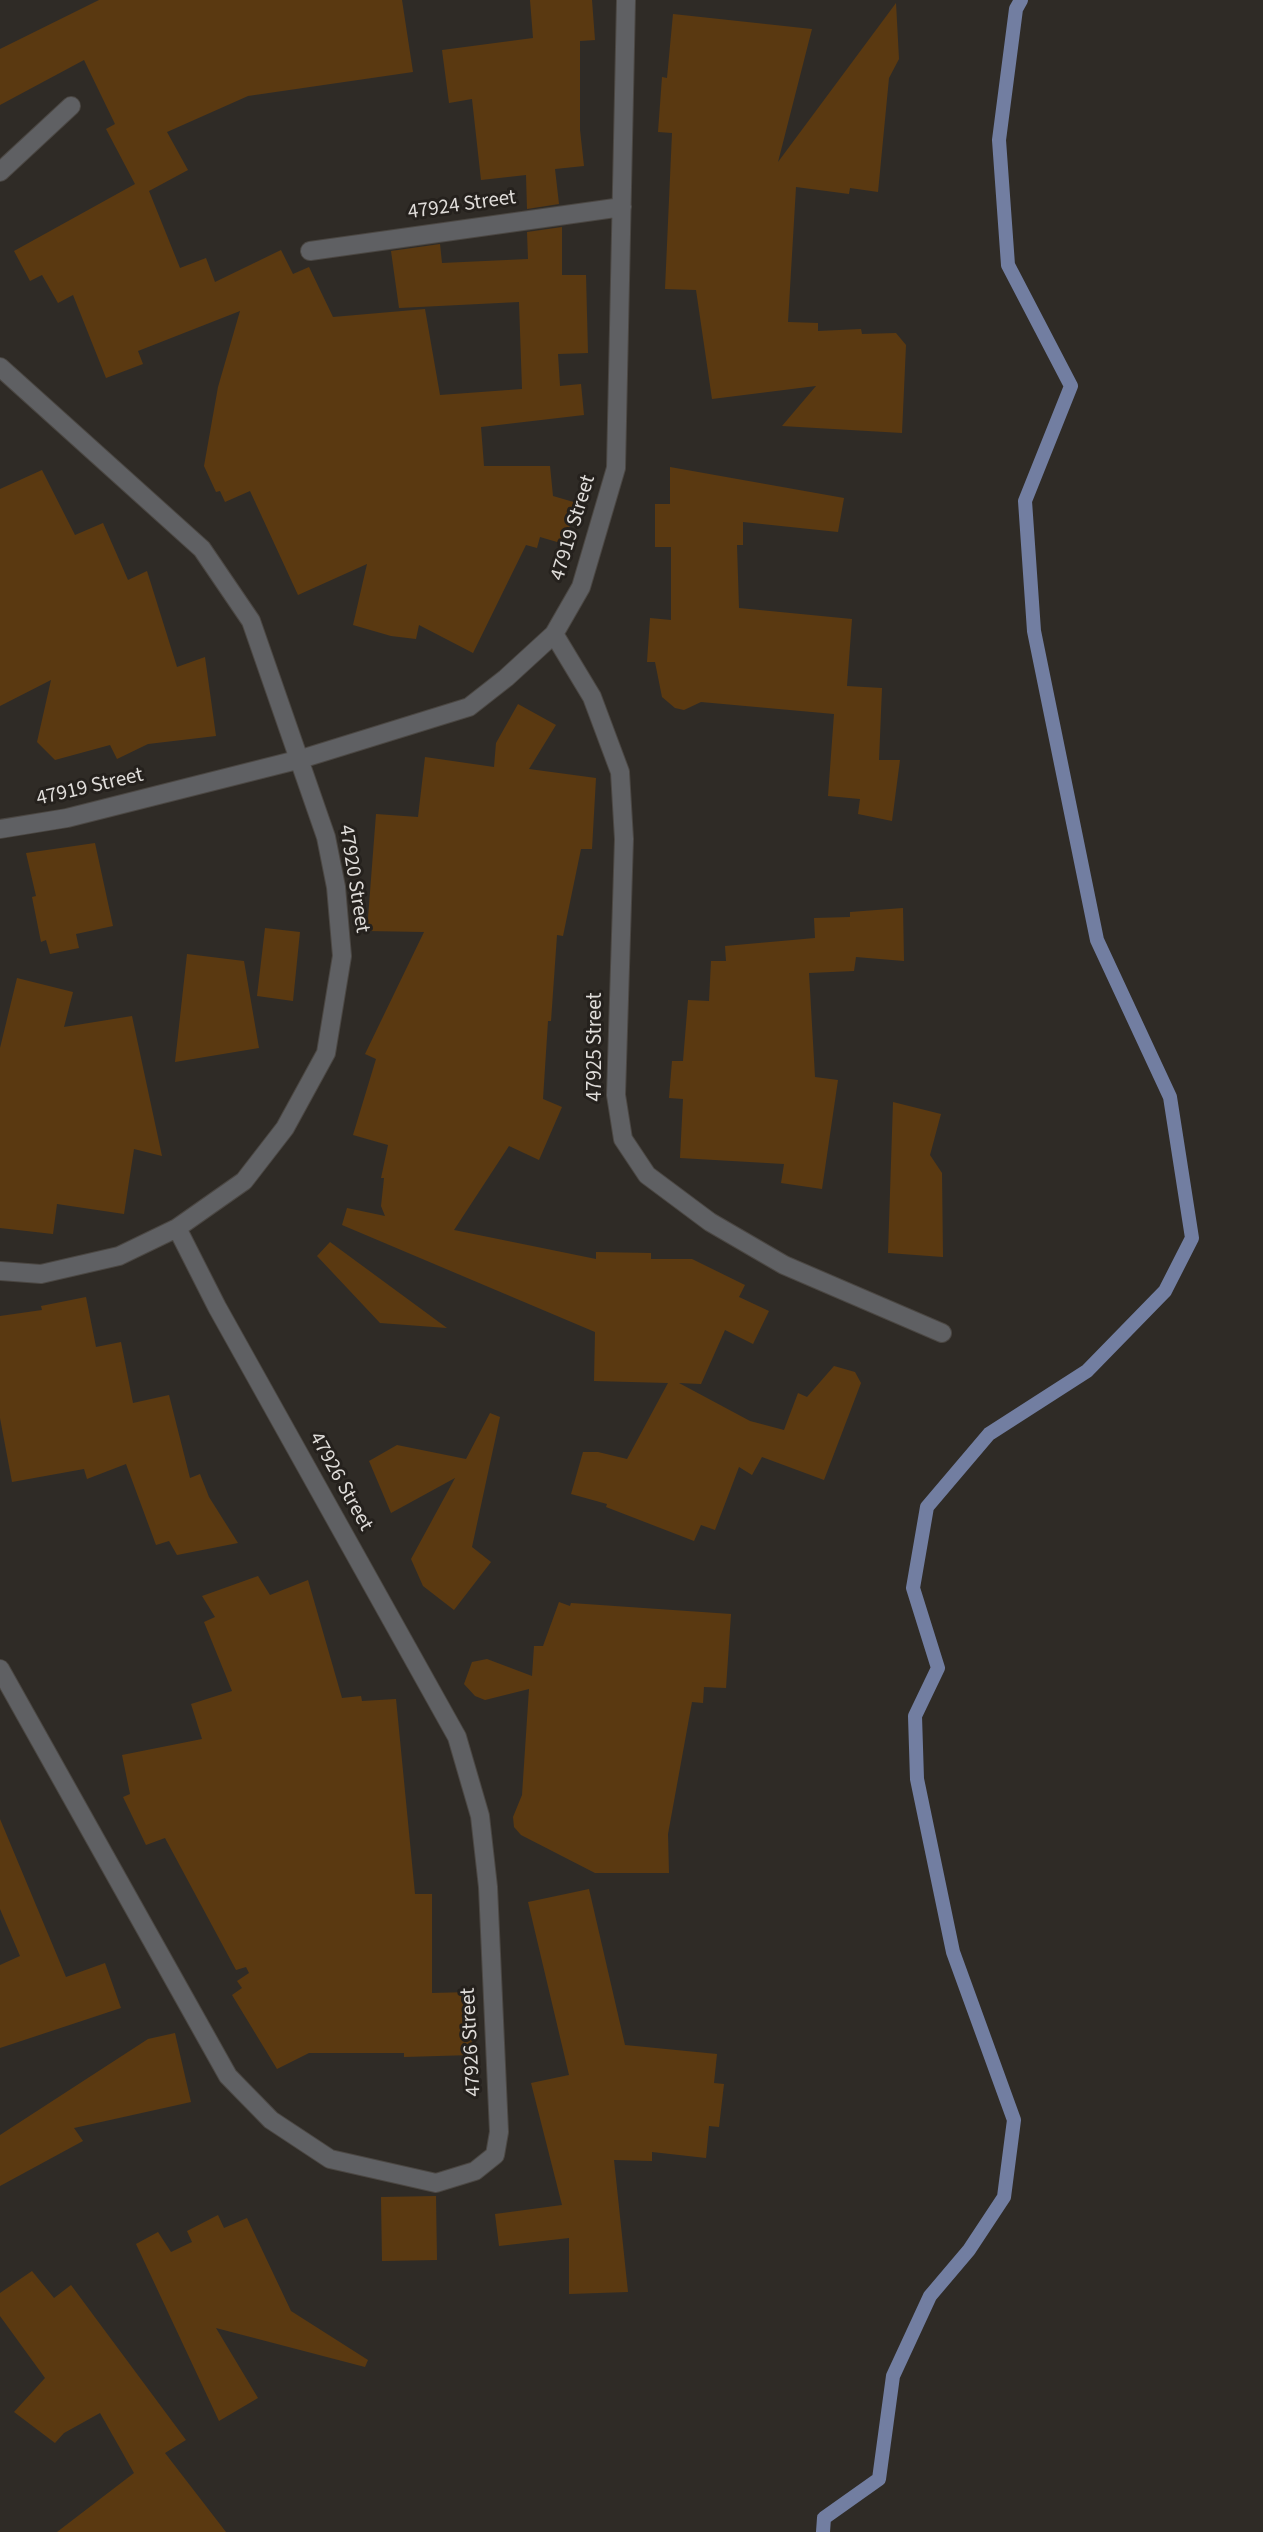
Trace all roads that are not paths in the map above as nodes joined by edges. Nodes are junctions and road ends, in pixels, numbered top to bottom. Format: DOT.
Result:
graph roads {
  1 [pos="626,0"];
  2 [pos="71,106"];
  3 [pos="0,172"];
  4 [pos="622,207"];
  5 [pos="310,251"];
  6 [pos="0,367"];
  7 [pos="554,634"];
  8 [pos="301,759"];
  9 [pos="0,829"];
  10 [pos="177,1228"];
  11 [pos="0,1271"];
  12 [pos="942,1332"];
  13 [pos="0,1669"];
  1 -- 4 [label="street, 47919 Street"];
  2 -- 3 [label="street"];
  4 -- 5 [label="street, 47924 Street"];
  4 -- 7 [label="street, 47919 Street"];
  6 -- 8 [label="street, 47920 Street"];
  7 -- 8 [label="street, 47919 Street"];
  7 -- 12 [label="street, 47925 Street"];
  8 -- 9 [label="street, 47919 Street"];
  8 -- 10 [label="street, 47920 Street"];
  10 -- 11 [label="street, 47920 Street"];
  10 -- 13 [label="street, 47926 Street"];
}
